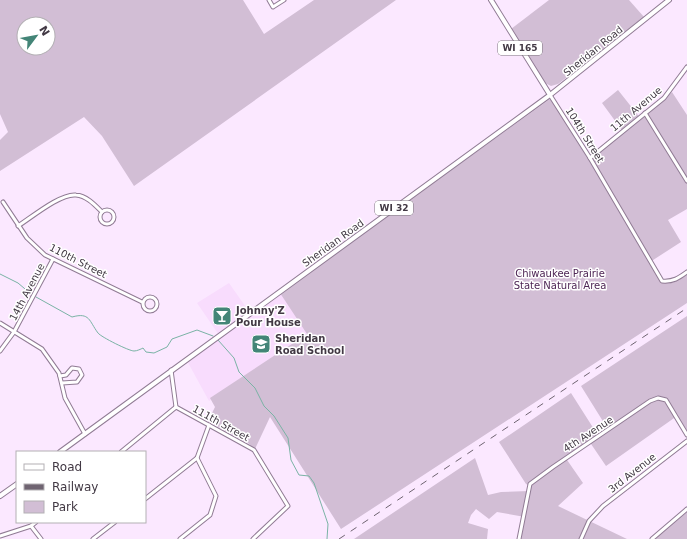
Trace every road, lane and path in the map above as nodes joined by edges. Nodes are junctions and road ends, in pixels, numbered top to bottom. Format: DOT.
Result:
graph roads {
  1 [pos="269,0"];
  2 [pos="284,0"];
  3 [pos="491,0"];
  4 [pos="669,0"];
  5 [pos="687,67"];
  6 [pos="550,95"];
  7 [pos="645,113"];
  8 [pos="590,158"];
  9 [pos="687,181"];
  10 [pos="3,202"];
  11 [pos="102,212"];
  12 [pos="18,226"];
  13 [pos="53,259"];
  14 [pos="687,272"];
  15 [pos="142,302"];
  16 [pos="0,323"];
  17 [pos="14,332"];
  18 [pos="0,351"];
  19 [pos="171,370"];
  20 [pos="60,376"];
  21 [pos="62,383"];
  22 [pos="176,407"];
  23 [pos="209,425"];
  24 [pos="85,434"];
  25 [pos="687,435"];
  26 [pos="687,441"];
  27 [pos="61,451"];
  28 [pos="123,451"];
  29 [pos="197,458"];
  30 [pos="16,485"];
  31 [pos="0,496"];
  32 [pos="146,498"];
  33 [pos="687,509"];
  34 [pos="35,523"];
  35 [pos="114,523"];
  36 [pos="31,526"];
  37 [pos="0,536"];
  38 [pos="41,539"];
  39 [pos="93,539"];
  40 [pos="180,539"];
  41 [pos="253,539"];
  42 [pos="519,539"];
  43 [pos="581,539"];
  44 [pos="652,539"];
  1 -- 2 [label="street"];
  3 -- 6 [label="main road, 104th Street / WI 165"];
  4 -- 6 [label="main road, Sheridan Road / WI 32"];
  5 -- 7 [label="street, 11th Avenue"];
  6 -- 8 [label="street, 104th Street"];
  6 -- 19 [label="main road, Sheridan Road / WI 32"];
  7 -- 8 [label="street, 11th Avenue"];
  7 -- 9 [label="street"];
  8 -- 14 [label="street, 104th Street"];
  10 -- 12 [label="street, 110th Street"];
  11 -- 11 [label="street"];
  11 -- 12 [label="street"];
  12 -- 13 [label="street, 110th Street"];
  13 -- 15 [label="street, 110th Street"];
  13 -- 17 [label="street, 14th Avenue"];
  15 -- 15 [label="street, 110th Street"];
  16 -- 17 [label="street"];
  17 -- 18 [label="street, 14th Avenue"];
  17 -- 20 [label="street"];
  19 -- 22 [label="street"];
  19 -- 24 [label="main road, Sheridan Road / WI 32"];
  20 -- 21 [label="street"];
  20 -- 21 [label="street"];
  21 -- 24 [label="street"];
  22 -- 23 [label="street, 111th Street"];
  22 -- 28 [label="street"];
  23 -- 29 [label="street"];
  23 -- 41 [label="street, 111th Street"];
  24 -- 27 [label="main road, Sheridan Road / WI 32"];
  25 -- 42 [label="street, 4th Avenue"];
  26 -- 43 [label="street, 3rd Avenue"];
  29 -- 32 [label="street"];
  29 -- 40 [label="street"];
  30 -- 31 [label="main road"];
  33 -- 44 [label="street"];
  34 -- 36 [label="street"];
  35 -- 39 [label="street"];
  36 -- 37 [label="street"];
  36 -- 38 [label="street"];
}
